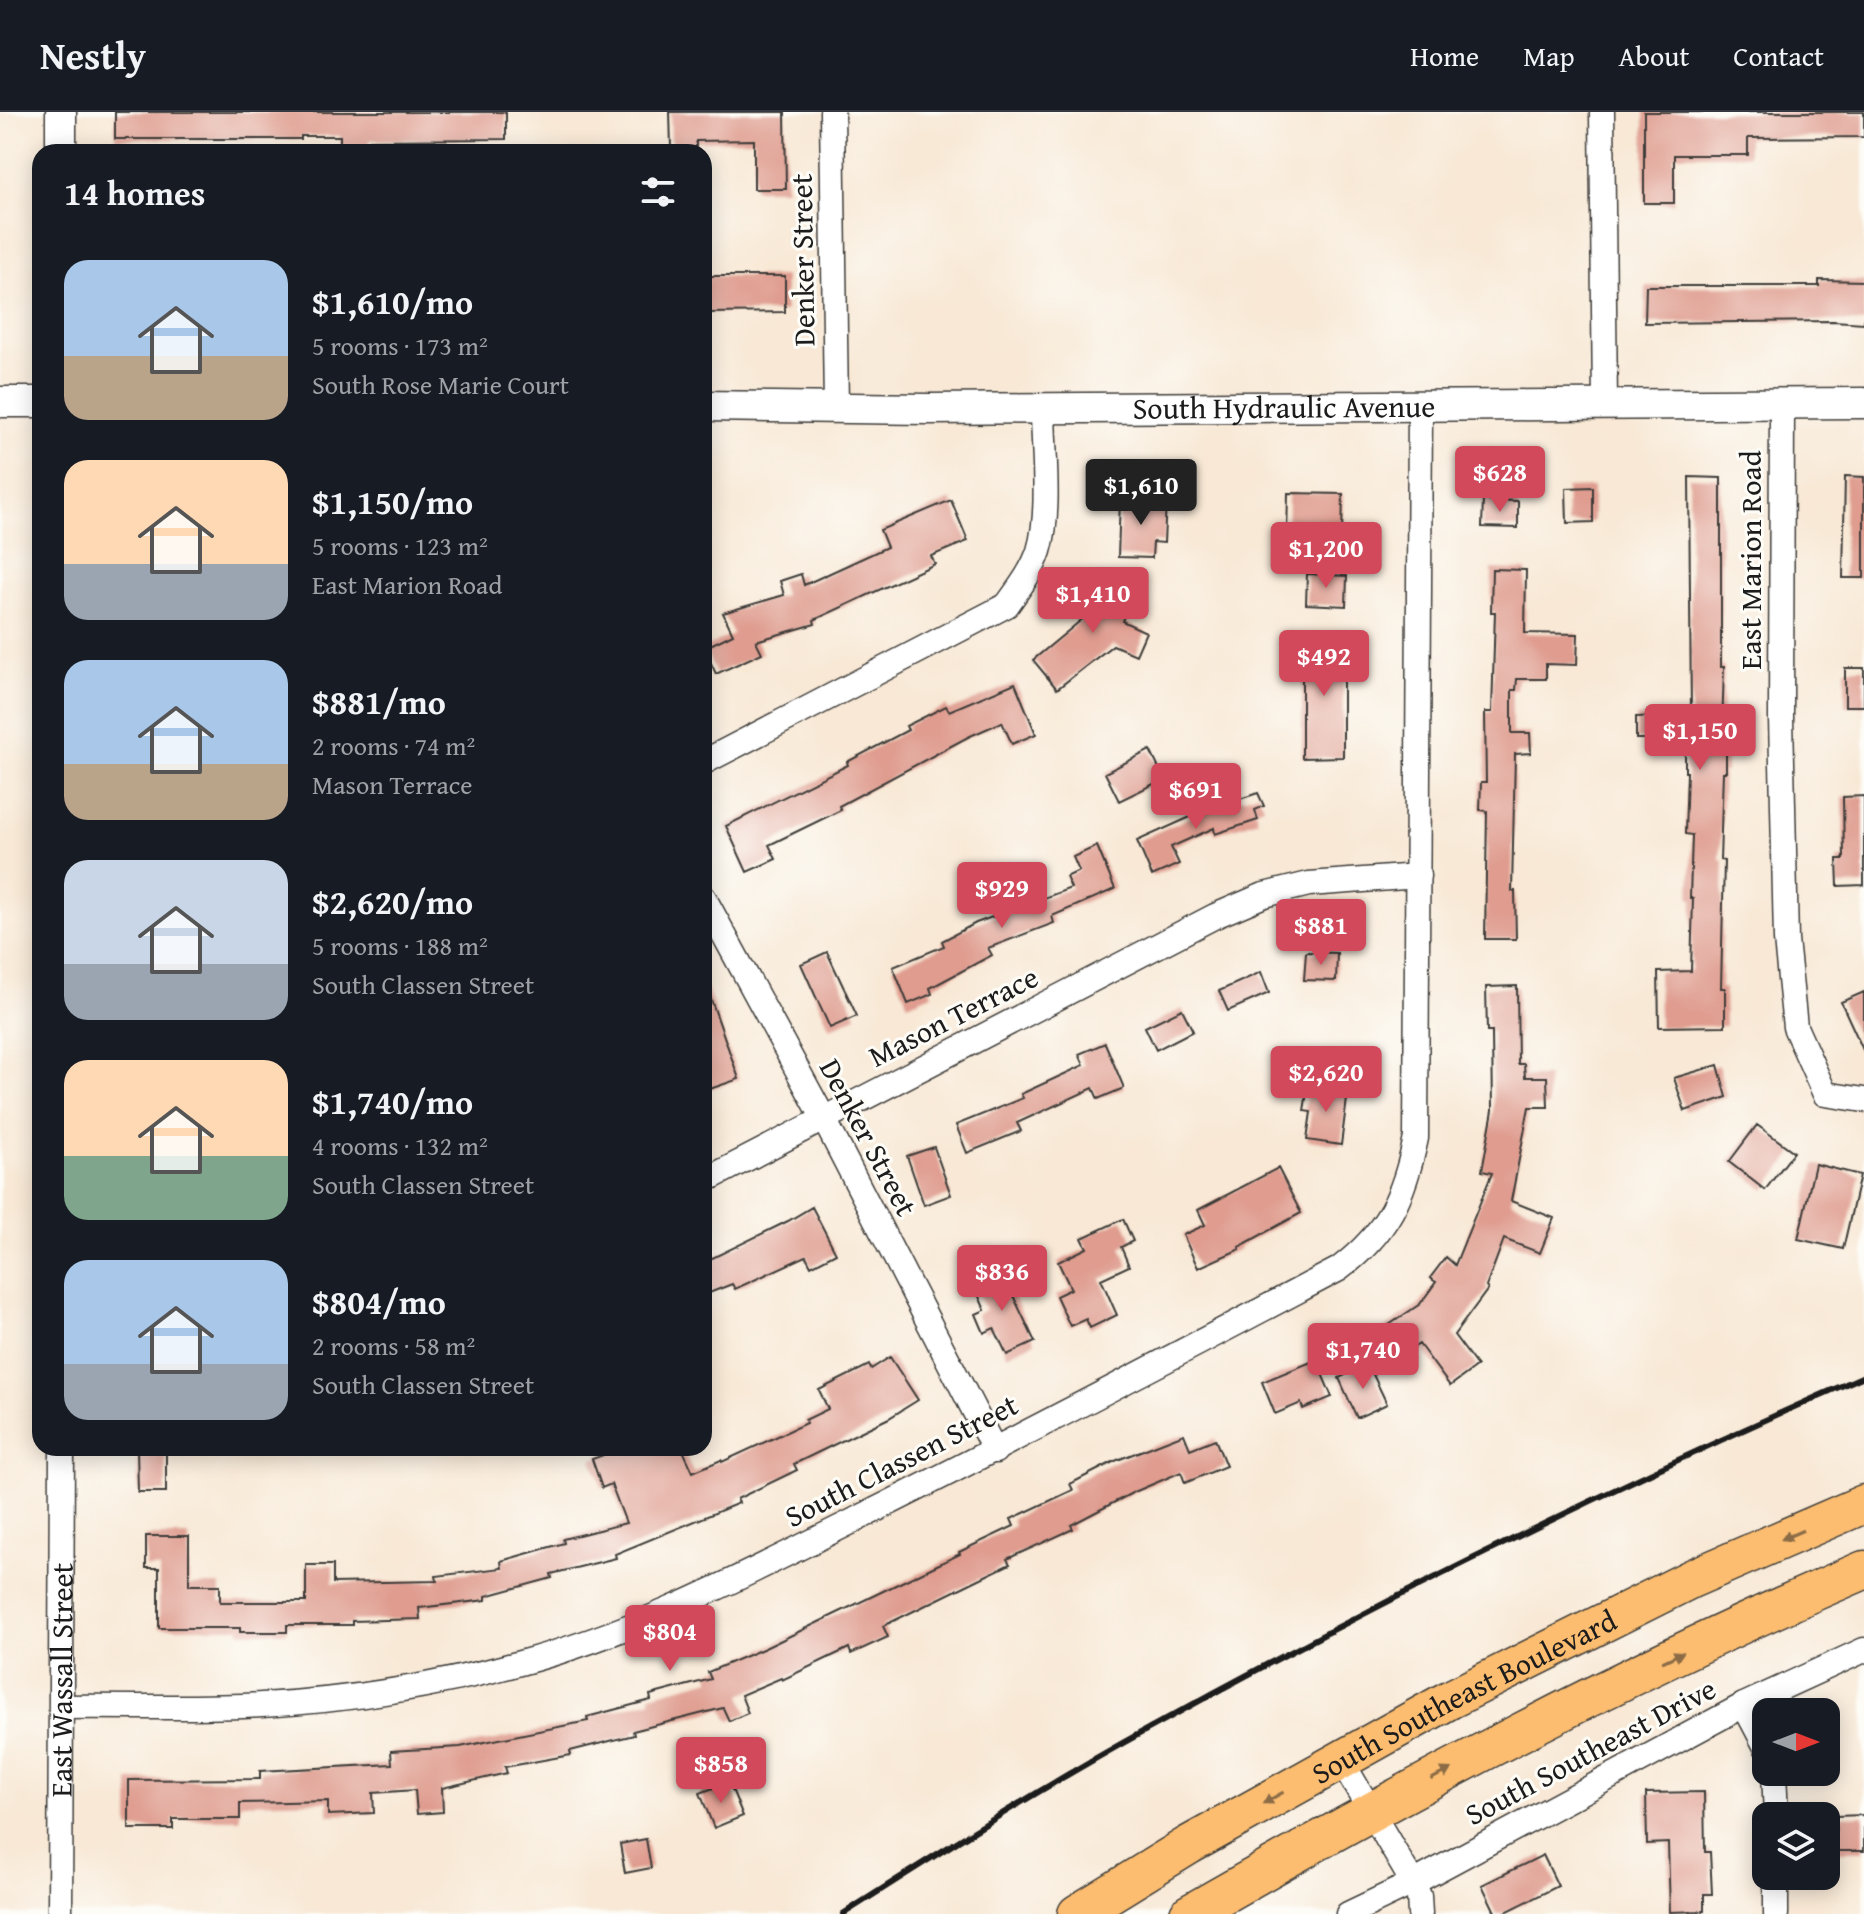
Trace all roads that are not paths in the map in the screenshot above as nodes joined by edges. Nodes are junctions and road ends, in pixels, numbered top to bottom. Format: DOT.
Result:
graph roads {
  1 [pos="61,112"];
  2 [pos="832,112"];
  3 [pos="1602,112"];
  4 [pos="61,144"];
  5 [pos="0,402"];
  6 [pos="32,402"];
  7 [pos="1782,403"];
  8 [pos="1864,403"];
  9 [pos="1605,404"];
  10 [pos="712,406"];
  11 [pos="1420,406"];
  12 [pos="1043,407"];
  13 [pos="836,408"];
  14 [pos="712,758"];
  15 [pos="1418,876"];
  16 [pos="712,913"];
  17 [pos="1864,1100"];
  18 [pos="824,1119"];
  19 [pos="712,1177"];
  20 [pos="995,1451"];
  21 [pos="62,1456"];
  22 [pos="1864,1504"];
  23 [pos="1864,1570"];
  24 [pos="1864,1650"];
  25 [pos="1744,1705"];
  26 [pos="62,1707"];
  27 [pos="1752,1720"];
  28 [pos="1341,1760"];
  29 [pos="1372,1810"];
  30 [pos="1413,1883"];
  31 [pos="1776,1890"];
  32 [pos="60,1914"];
  33 [pos="1077,1914"];
  34 [pos="1189,1914"];
  35 [pos="1348,1914"];
  36 [pos="1420,1914"];
  37 [pos="1776,1914"];
  1 -- 4 [label="street"];
  2 -- 13 [label="street, Denker Street"];
  3 -- 9 [label="street"];
  5 -- 6 [label="street"];
  7 -- 8 [label="street, South Hydraulic Avenue"];
  7 -- 9 [label="street, South Hydraulic Avenue"];
  7 -- 17 [label="street, East Marion Road"];
  9 -- 11 [label="street, South Hydraulic Avenue"];
  10 -- 13 [label="street, South Hydraulic Avenue"];
  11 -- 12 [label="street, South Hydraulic Avenue"];
  11 -- 15 [label="street, South Classen Street"];
  12 -- 13 [label="street, South Hydraulic Avenue"];
  12 -- 14 [label="street"];
  15 -- 18 [label="street, Mason Terrace"];
  15 -- 20 [label="street, South Classen Street"];
  16 -- 18 [label="street, Denker Street"];
  18 -- 19 [label="street, Mason Terrace"];
  18 -- 20 [label="street, Denker Street"];
  20 -- 26 [label="street, South Classen Street"];
  21 -- 26 [label="street, East Wassall Street"];
  22 -- 28 [label="main road, South Southeast Boulevard, one-way"];
  29 -- 23 [label="main road, South Southeast Boulevard, one-way"];
  24 -- 25 [label="street, South Southeast Drive"];
  25 -- 27 [label="street"];
  25 -- 30 [label="street, South Southeast Drive"];
  26 -- 32 [label="street, East Wassall Street"];
  28 -- 29 [label="street"];
  28 -- 33 [label="main road, South Southeast Boulevard, one-way"];
  29 -- 30 [label="street"];
  29 -- 34 [label="main road, South Southeast Boulevard"];
  30 -- 35 [label="street, South Southeast Drive"];
  30 -- 36 [label="street"];
  31 -- 37 [label="street"];
}
